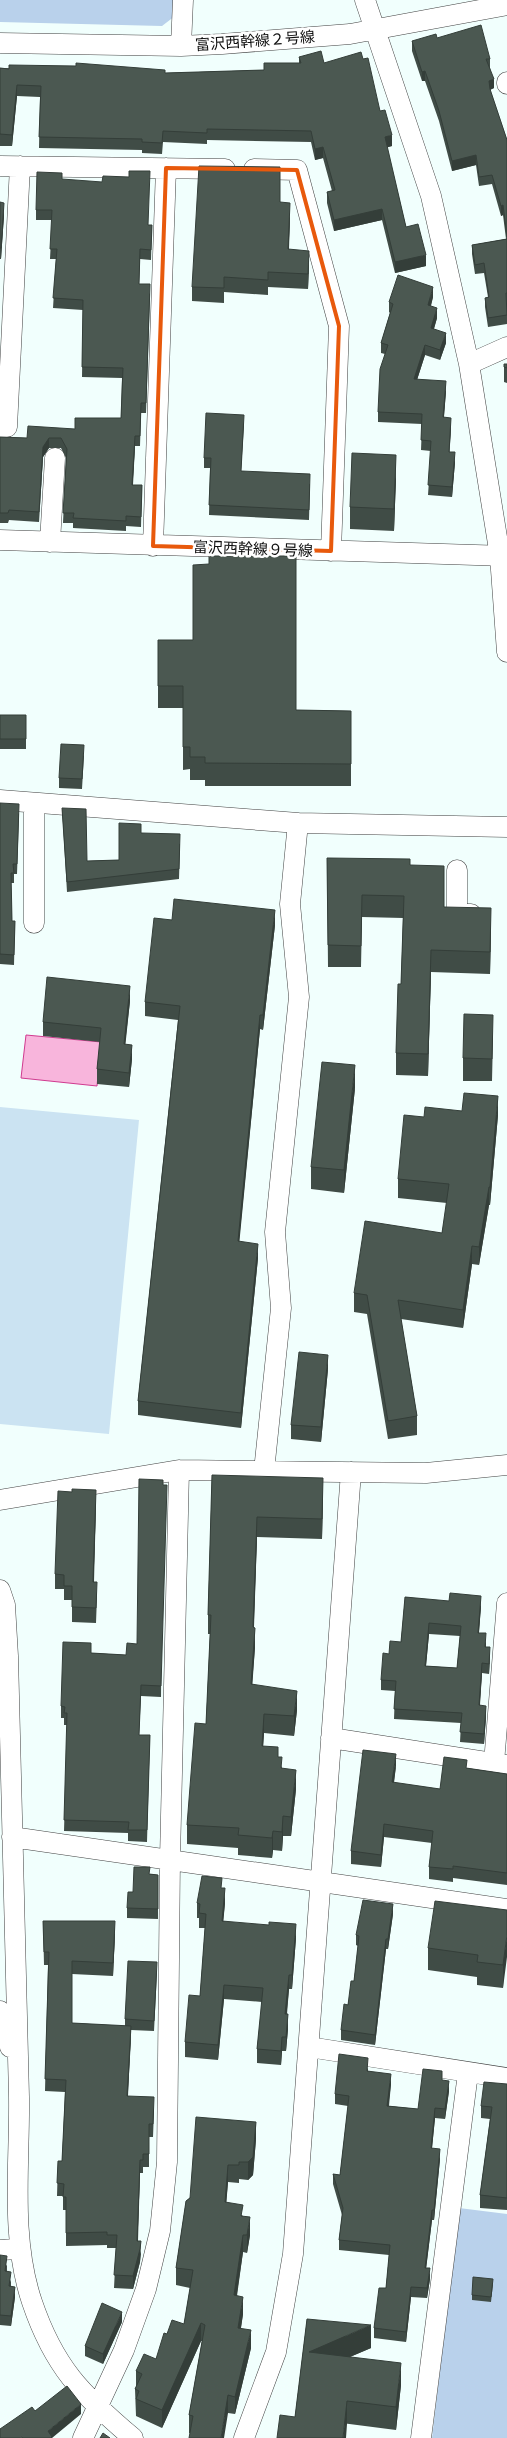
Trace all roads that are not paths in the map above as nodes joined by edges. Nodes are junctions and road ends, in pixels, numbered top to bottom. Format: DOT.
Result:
graph roads {
  1 [pos="183,0"];
  2 [pos="365,0"];
  3 [pos="479,4"];
  4 [pos="507,5"];
  5 [pos="375,29"];
  6 [pos="0,43"];
  7 [pos="181,46"];
  8 [pos="0,166"];
  9 [pos="20,166"];
  10 [pos="166,168"];
  11 [pos="7,280"];
  12 [pos="507,347"];
  13 [pos="469,364"];
  14 [pos="0,427"];
  15 [pos="55,458"];
  16 [pos="0,540"];
  17 [pos="50,542"];
  18 [pos="153,546"];
  19 [pos="331,551"];
  20 [pos="503,556"];
  21 [pos="507,652"];
  22 [pos="0,800"];
  23 [pos="34,803"];
  24 [pos="298,823"];
  25 [pos="507,827"];
  26 [pos="457,870"];
  27 [pos="471,914"];
  28 [pos="34,923"];
  29 [pos="507,1464"];
  30 [pos="179,1470"];
  31 [pos="264,1471"];
  32 [pos="351,1472"];
  33 [pos="0,1500"];
  34 [pos="0,1590"];
  35 [pos="507,1602"];
  36 [pos="331,1738"];
  37 [pos="501,1764"];
  38 [pos="12,1838"];
  39 [pos="170,1859"];
  40 [pos="321,1882"];
  41 [pos="507,1910"];
  42 [pos="0,2011"];
  43 [pos="309,2047"];
  44 [pos="18,2059"];
  45 [pos="468,2073"];
  46 [pos="507,2078"];
  47 [pos="10,2249"];
  48 [pos="97,2408"];
  49 [pos="83,2438"];
  50 [pos="133,2438"];
  51 [pos="244,2438"];
  52 [pos="421,2438"];
  1 -- 7 [label="street"];
  2 -- 5 [label="street"];
  3 -- 4 [label="street, 富沢西幹線２号線"];
  3 -- 5 [label="street, 富沢西幹線２号線"];
  5 -- 7 [label="street, 富沢西幹線２号線"];
  5 -- 13 [label="street"];
  6 -- 7 [label="street, 富沢西幹線２号線"];
  8 -- 9 [label="street"];
  9 -- 10 [label="street"];
  9 -- 11 [label="street"];
  10 -- 18 [label="street"];
  10 -- 19 [label="street"];
  11 -- 14 [label="street"];
  12 -- 13 [label="street"];
  13 -- 20 [label="street"];
  15 -- 17 [label="street"];
  16 -- 17 [label="street, 富沢西幹線９号線"];
  17 -- 18 [label="street, 富沢西幹線９号線"];
  18 -- 19 [label="street, 富沢西幹線９号線"];
  19 -- 20 [label="street, 富沢西幹線９号線"];
  20 -- 21 [label="street"];
  22 -- 23 [label="street"];
  23 -- 24 [label="street"];
  23 -- 28 [label="street"];
  24 -- 25 [label="street"];
  24 -- 31 [label="street"];
  26 -- 27 [label="street"];
  29 -- 32 [label="street"];
  30 -- 31 [label="street"];
  30 -- 33 [label="street"];
  30 -- 39 [label="street"];
  31 -- 32 [label="street"];
  32 -- 36 [label="street"];
  34 -- 38 [label="street"];
  35 -- 37 [label="street"];
  36 -- 37 [label="street"];
  36 -- 40 [label="street"];
  38 -- 39 [label="street"];
  38 -- 44 [label="street"];
  39 -- 40 [label="street"];
  39 -- 48 [label="street"];
  40 -- 41 [label="street"];
  40 -- 43 [label="street"];
  42 -- 44 [label="street"];
  43 -- 45 [label="street"];
  43 -- 51 [label="street"];
  44 -- 47 [label="street"];
  45 -- 46 [label="street"];
  45 -- 52 [label="street"];
  47 -- 48 [label="street"];
  48 -- 49 [label="street"];
  48 -- 50 [label="street"];
}
